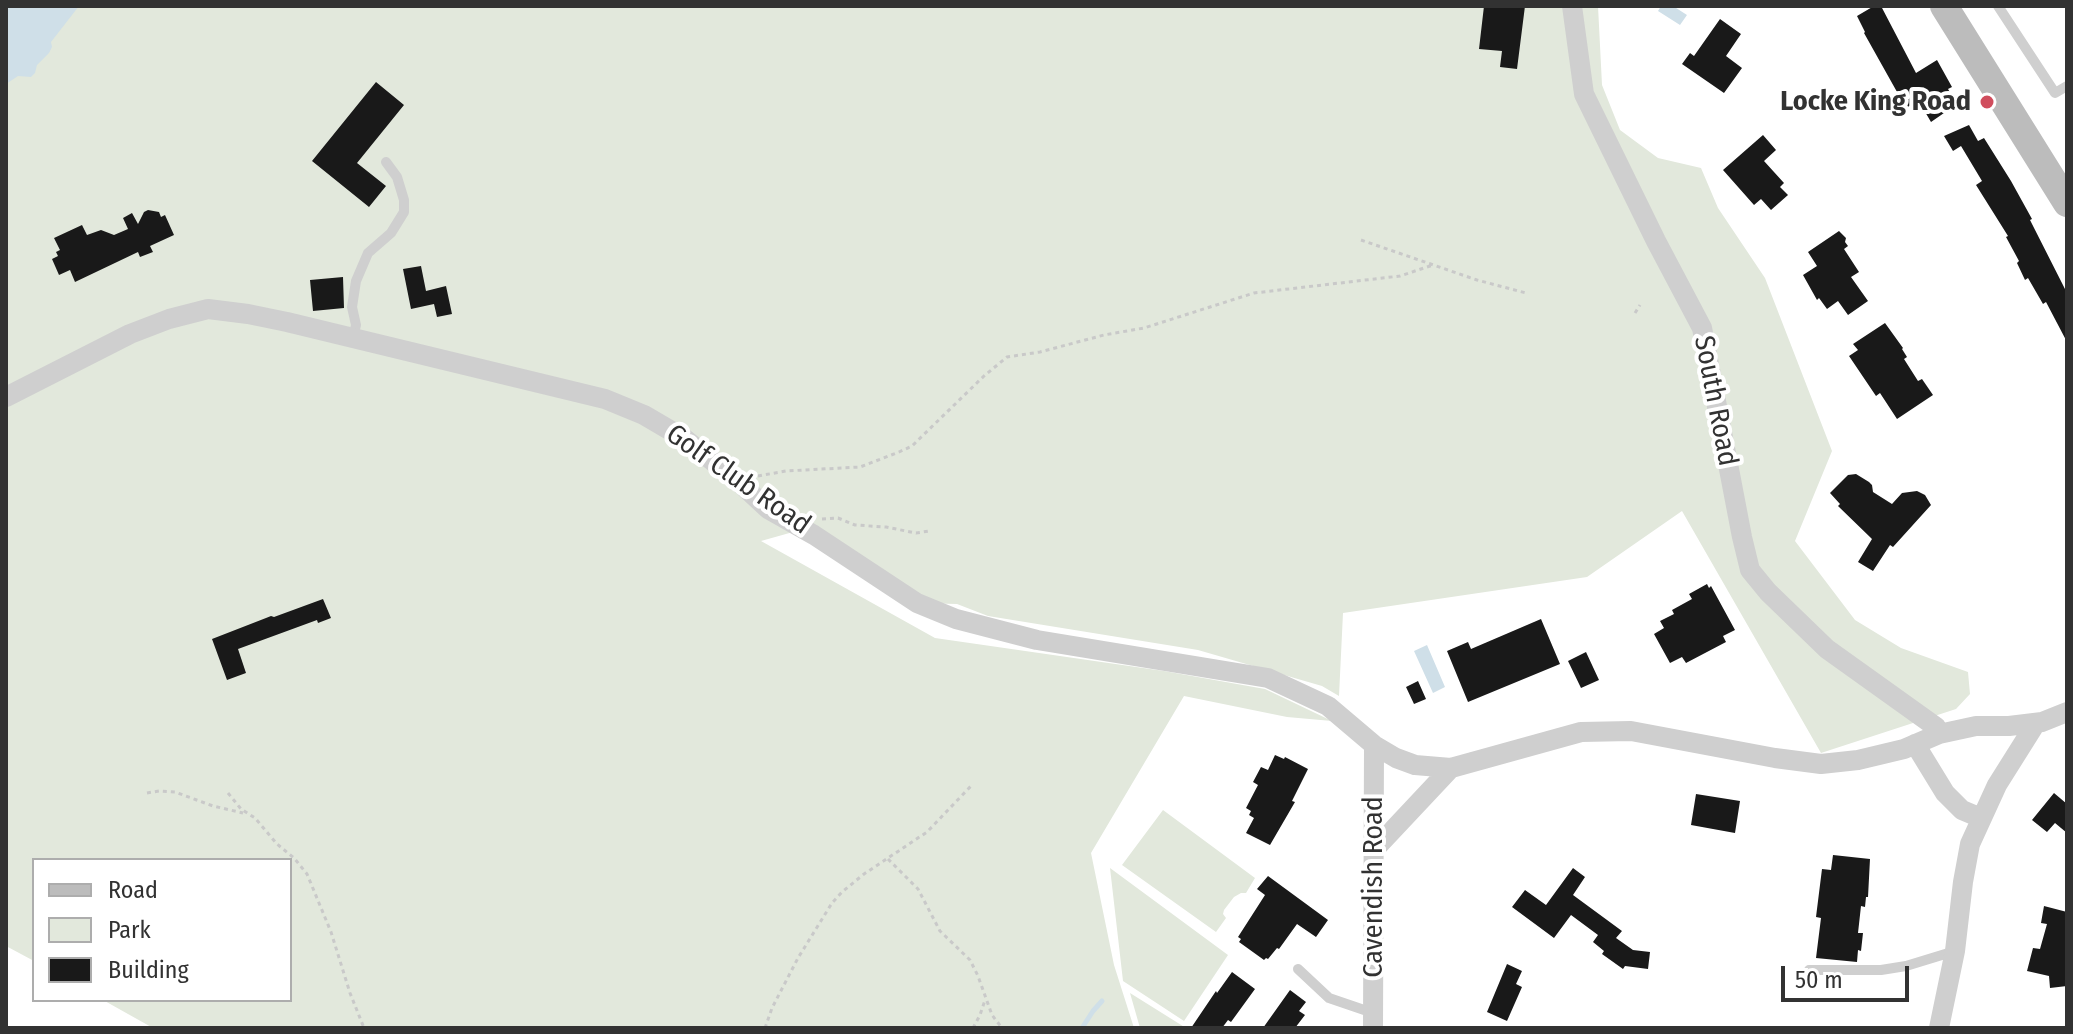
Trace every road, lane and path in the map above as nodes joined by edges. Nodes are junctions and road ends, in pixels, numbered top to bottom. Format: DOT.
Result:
graph roads {
  1 [pos="1572,6"];
  2 [pos="1944,6"];
  3 [pos="1998,6"];
  4 [pos="2067,86"];
  5 [pos="386,162"];
  6 [pos="2067,203"];
  7 [pos="1361,240"];
  8 [pos="1433,265"];
  9 [pos="1526,293"];
  10 [pos="1640,305"];
  11 [pos="1635,313"];
  12 [pos="353,338"];
  13 [pos="6,397"];
  14 [pos="754,476"];
  15 [pos="820,519"];
  16 [pos="929,531"];
  17 [pos="2067,712"];
  18 [pos="2036,723"];
  19 [pos="1939,734"];
  20 [pos="1915,744"];
  21 [pos="1374,745"];
  22 [pos="1451,768"];
  23 [pos="971,786"];
  24 [pos="147,793"];
  25 [pos="228,793"];
  26 [pos="247,814"];
  27 [pos="1981,818"];
  28 [pos="1374,850"];
  29 [pos="887,859"];
  30 [pos="1955,951"];
  31 [pos="1298,969"];
  32 [pos="1809,970"];
  33 [pos="986,996"];
  34 [pos="1373,1021"];
  35 [pos="364,1028"];
  36 [pos="765,1028"];
  37 [pos="973,1028"];
  38 [pos="1002,1028"];
  39 [pos="1939,1028"];
  1 -- 19 [label="street, South Road"];
  2 -- 6 [label="main road"];
  3 -- 4 [label="lane"];
  5 -- 12 [label="lane"];
  7 -- 8 [label="path"];
  8 -- 9 [label="path"];
  8 -- 14 [label="path"];
  10 -- 11 [label="path"];
  12 -- 13 [label="street, Golf Club Road"];
  12 -- 21 [label="street, Golf Club Road"];
  15 -- 16 [label="path"];
  17 -- 18 [label="street"];
  18 -- 19 [label="street"];
  18 -- 27 [label="street"];
  19 -- 20 [label="street"];
  20 -- 22 [label="street"];
  20 -- 27 [label="street"];
  21 -- 22 [label="street, Golf Club Road"];
  21 -- 28 [label="street, Cavendish Road"];
  22 -- 28 [label="street"];
  23 -- 29 [label="path"];
  24 -- 26 [label="path"];
  25 -- 26 [label="path"];
  26 -- 35 [label="path"];
  27 -- 30 [label="street"];
  28 -- 34 [label="street, Cavendish Road"];
  29 -- 33 [label="path"];
  29 -- 36 [label="path"];
  30 -- 32 [label="lane"];
  30 -- 39 [label="street"];
  31 -- 34 [label="lane"];
  33 -- 37 [label="path"];
  33 -- 38 [label="path"];
}
